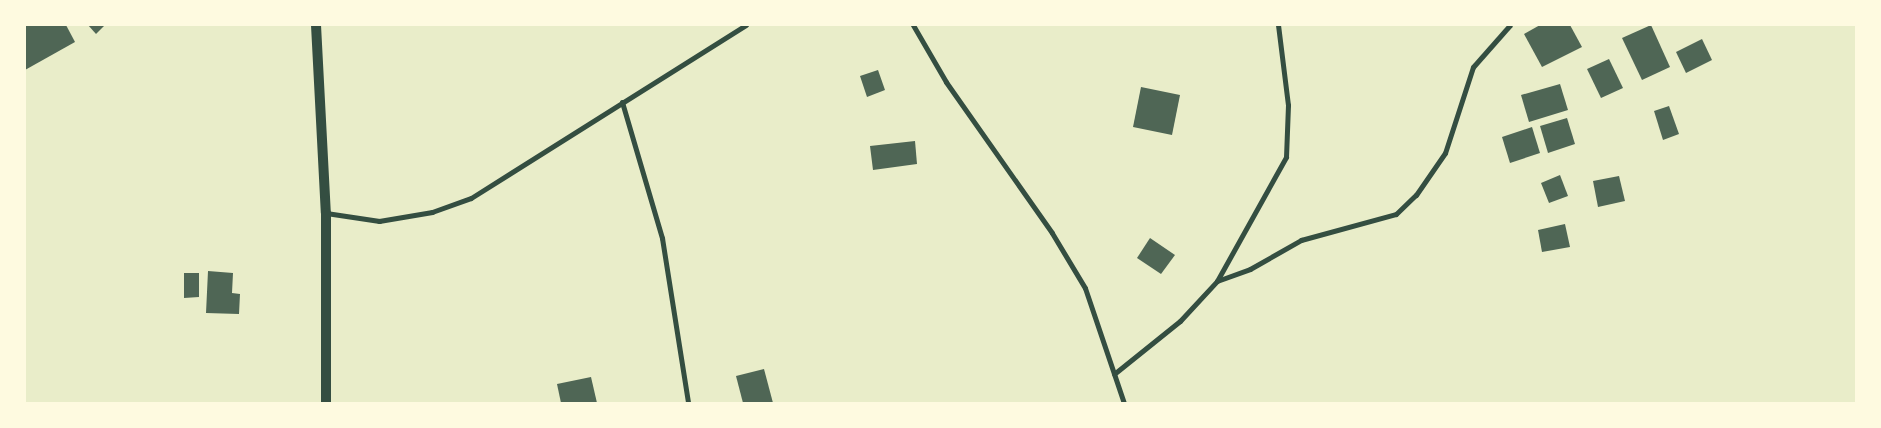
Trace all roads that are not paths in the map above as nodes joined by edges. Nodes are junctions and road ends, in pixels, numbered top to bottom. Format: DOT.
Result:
graph roads {
  1 [pos="316,25"];
  2 [pos="746,25"];
  3 [pos="913,25"];
  4 [pos="1278,25"];
  5 [pos="1510,25"];
  6 [pos="622,102"];
  7 [pos="326,213"];
  8 [pos="1217,281"];
  9 [pos="1114,374"];
  10 [pos="326,403"];
  11 [pos="688,403"];
  12 [pos="1124,403"];
  1 -- 7 [label="main road"];
  2 -- 6 [label="street"];
  3 -- 9 [label="street"];
  4 -- 8 [label="street"];
  5 -- 8 [label="street"];
  6 -- 7 [label="street"];
  6 -- 11 [label="street"];
  7 -- 10 [label="main road"];
  8 -- 9 [label="street"];
  9 -- 12 [label="street"];
}
